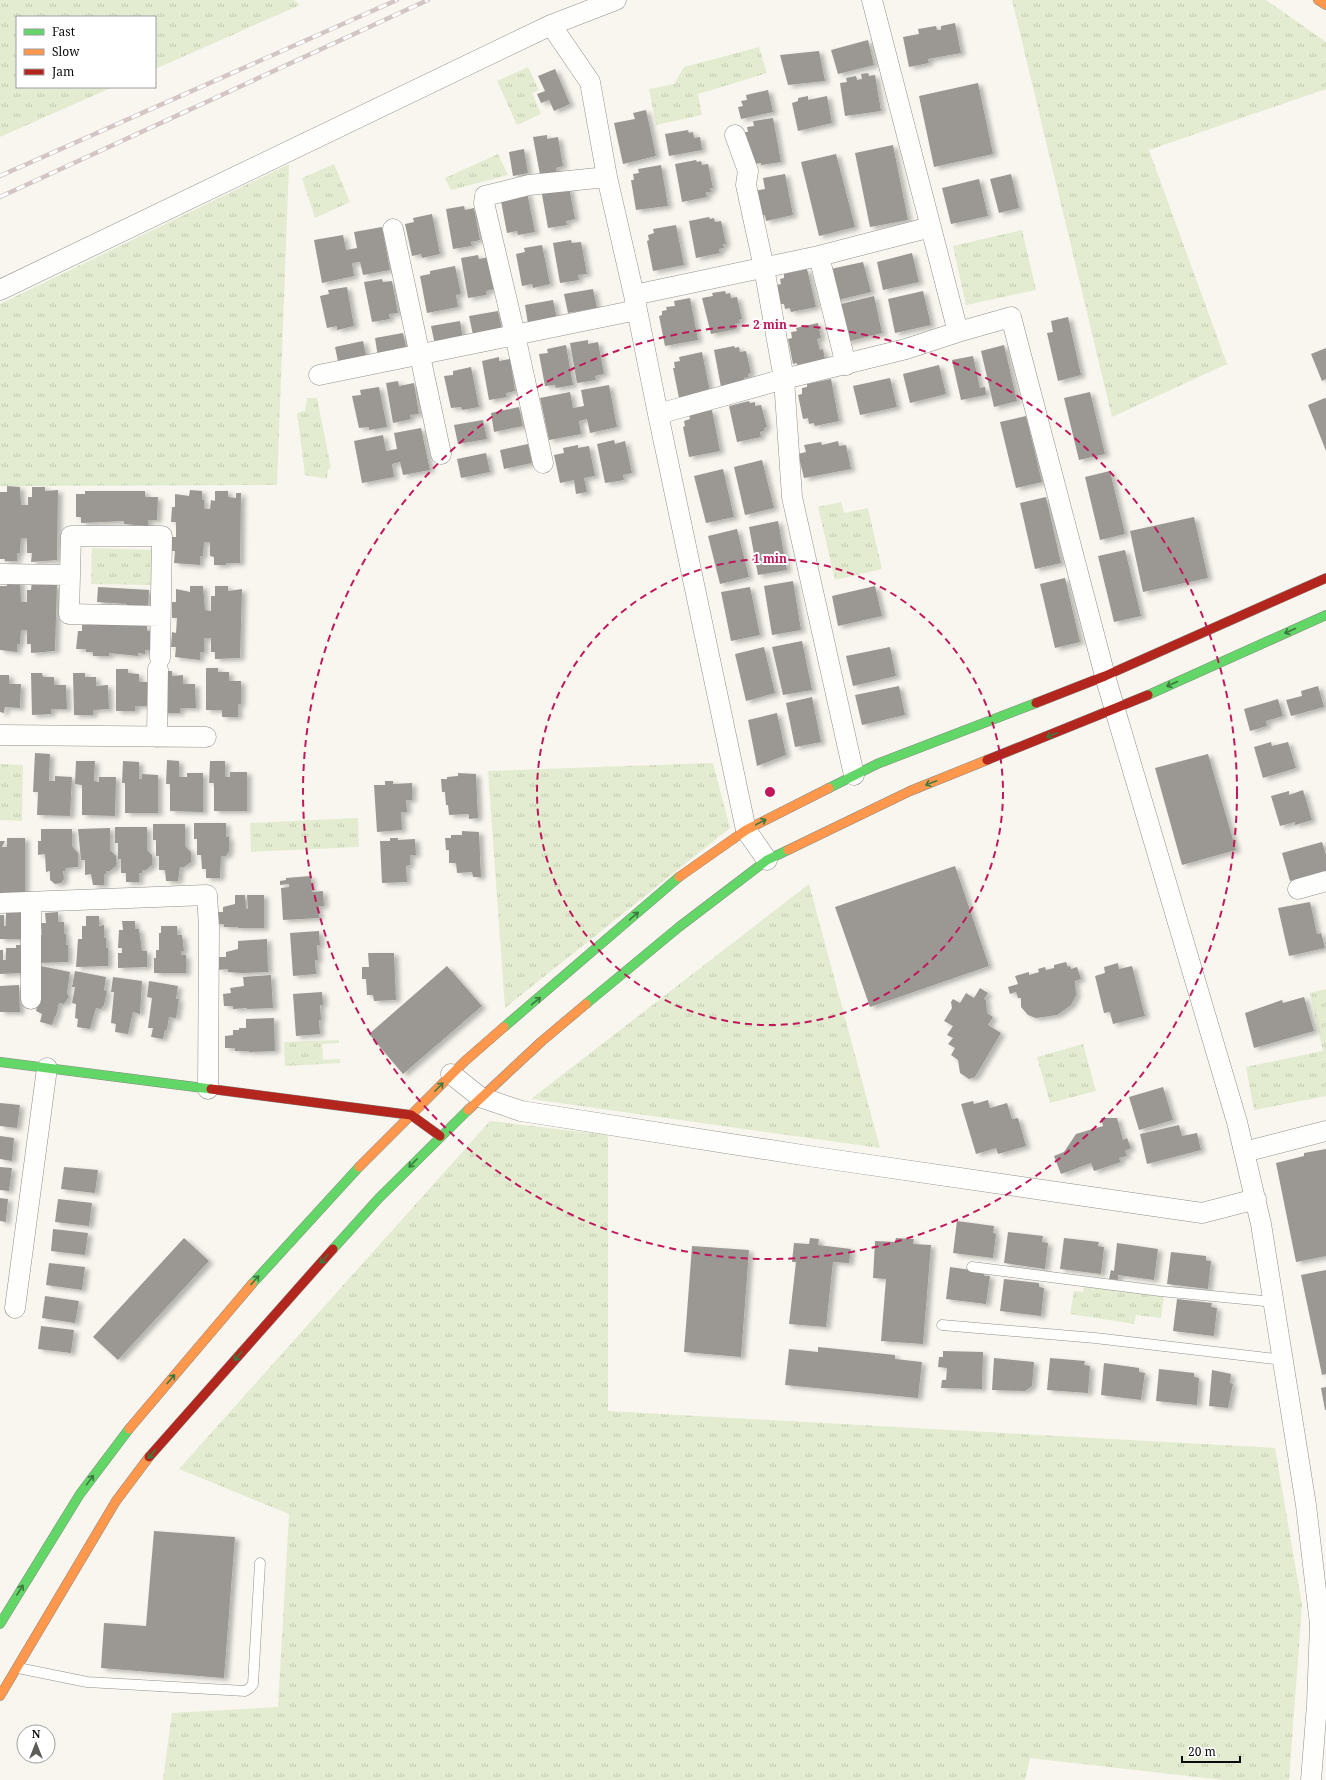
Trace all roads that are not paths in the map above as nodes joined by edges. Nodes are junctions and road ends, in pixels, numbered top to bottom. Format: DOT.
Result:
graph roads {
  1 [pos="616,0"];
  2 [pos="872,0"];
  3 [pos="1318,0"];
  4 [pos="1326,5"];
  5 [pos="551,25"];
  6 [pos="735,135"];
  7 [pos="607,177"];
  8 [pos="931,227"];
  9 [pos="393,229"];
  10 [pos="819,256"];
  11 [pos="764,268"];
  12 [pos="0,290"];
  13 [pos="636,303"];
  14 [pos="958,332"];
  15 [pos="515,335"];
  16 [pos="420,354"];
  17 [pos="846,364"];
  18 [pos="319,375"];
  19 [pos="784,379"];
  20 [pos="658,414"];
  21 [pos="441,454"];
  22 [pos="543,463"];
  23 [pos="0,574"];
  24 [pos="70,574"];
  25 [pos="1326,578"];
  26 [pos="1326,615"];
  27 [pos="160,616"];
  28 [pos="1105,676"];
  29 [pos="1115,710"];
  30 [pos="0,735"];
  31 [pos="157,737"];
  32 [pos="206,737"];
  33 [pos="854,775"];
  34 [pos="746,830"];
  35 [pos="766,860"];
  36 [pos="1326,881"];
  37 [pos="1298,889"];
  38 [pos="31,902"];
  39 [pos="0,903"];
  40 [pos="31,999"];
  41 [pos="0,1062"];
  42 [pos="47,1068"];
  43 [pos="451,1074"];
  44 [pos="208,1089"];
  45 [pos="480,1097"];
  46 [pos="411,1115"];
  47 [pos="1326,1131"];
  48 [pos="440,1136"];
  49 [pos="1244,1152"];
  50 [pos="1256,1199"];
  51 [pos="972,1267"];
  52 [pos="1274,1302"];
  53 [pos="15,1308"];
  54 [pos="942,1325"];
  55 [pos="1284,1360"];
  56 [pos="260,1563"];
  57 [pos="0,1624"];
  58 [pos="1323,1625"];
  59 [pos="18,1668"];
  60 [pos="0,1696"];
  61 [pos="1311,1780"];
  1 -- 5 [label="street"];
  2 -- 8 [label="street"];
  3 -- 4 [label="main road"];
  5 -- 7 [label="street"];
  5 -- 12 [label="street"];
  6 -- 11 [label="street"];
  7 -- 13 [label="street"];
  7 -- 15 [label="street"];
  8 -- 10 [label="street"];
  8 -- 14 [label="street"];
  9 -- 16 [label="street"];
  10 -- 11 [label="street"];
  10 -- 17 [label="street"];
  11 -- 13 [label="street"];
  11 -- 19 [label="street"];
  13 -- 15 [label="street"];
  13 -- 20 [label="street"];
  14 -- 17 [label="street"];
  14 -- 28 [label="street"];
  15 -- 16 [label="street"];
  15 -- 22 [label="street"];
  16 -- 18 [label="street"];
  16 -- 21 [label="street"];
  17 -- 19 [label="street"];
  19 -- 20 [label="street"];
  19 -- 33 [label="street"];
  20 -- 34 [label="street"];
  23 -- 24 [label="street"];
  24 -- 27 [label="street"];
  24 -- 27 [label="street"];
  25 -- 28 [label="main road"];
  26 -- 29 [label="main road, one-way"];
  27 -- 31 [label="street"];
  28 -- 29 [label="street"];
  28 -- 33 [label="main road"];
  29 -- 35 [label="main road, one-way"];
  29 -- 49 [label="street"];
  30 -- 31 [label="street"];
  31 -- 32 [label="street"];
  34 -- 33 [label="main road, one-way"];
  34 -- 35 [label="street"];
  43 -- 34 [label="main road, one-way"];
  35 -- 45 [label="main road"];
  36 -- 37 [label="street"];
  38 -- 39 [label="street"];
  38 -- 40 [label="street"];
  38 -- 44 [label="street"];
  41 -- 42 [label="main road"];
  42 -- 44 [label="main road"];
  42 -- 53 [label="street"];
  43 -- 45 [label="street"];
  46 -- 43 [label="main road, one-way"];
  44 -- 46 [label="main road"];
  45 -- 48 [label="main road"];
  45 -- 50 [label="street"];
  46 -- 48 [label="main road"];
  57 -- 46 [label="main road, one-way"];
  47 -- 49 [label="street"];
  48 -- 59 [label="main road, one-way"];
  49 -- 50 [label="street"];
  50 -- 52 [label="street"];
  51 -- 52 [label="lane"];
  52 -- 55 [label="street"];
  54 -- 55 [label="lane"];
  55 -- 58 [label="street"];
  56 -- 59 [label="lane"];
  58 -- 61 [label="street"];
  59 -- 60 [label="main road"];
}
